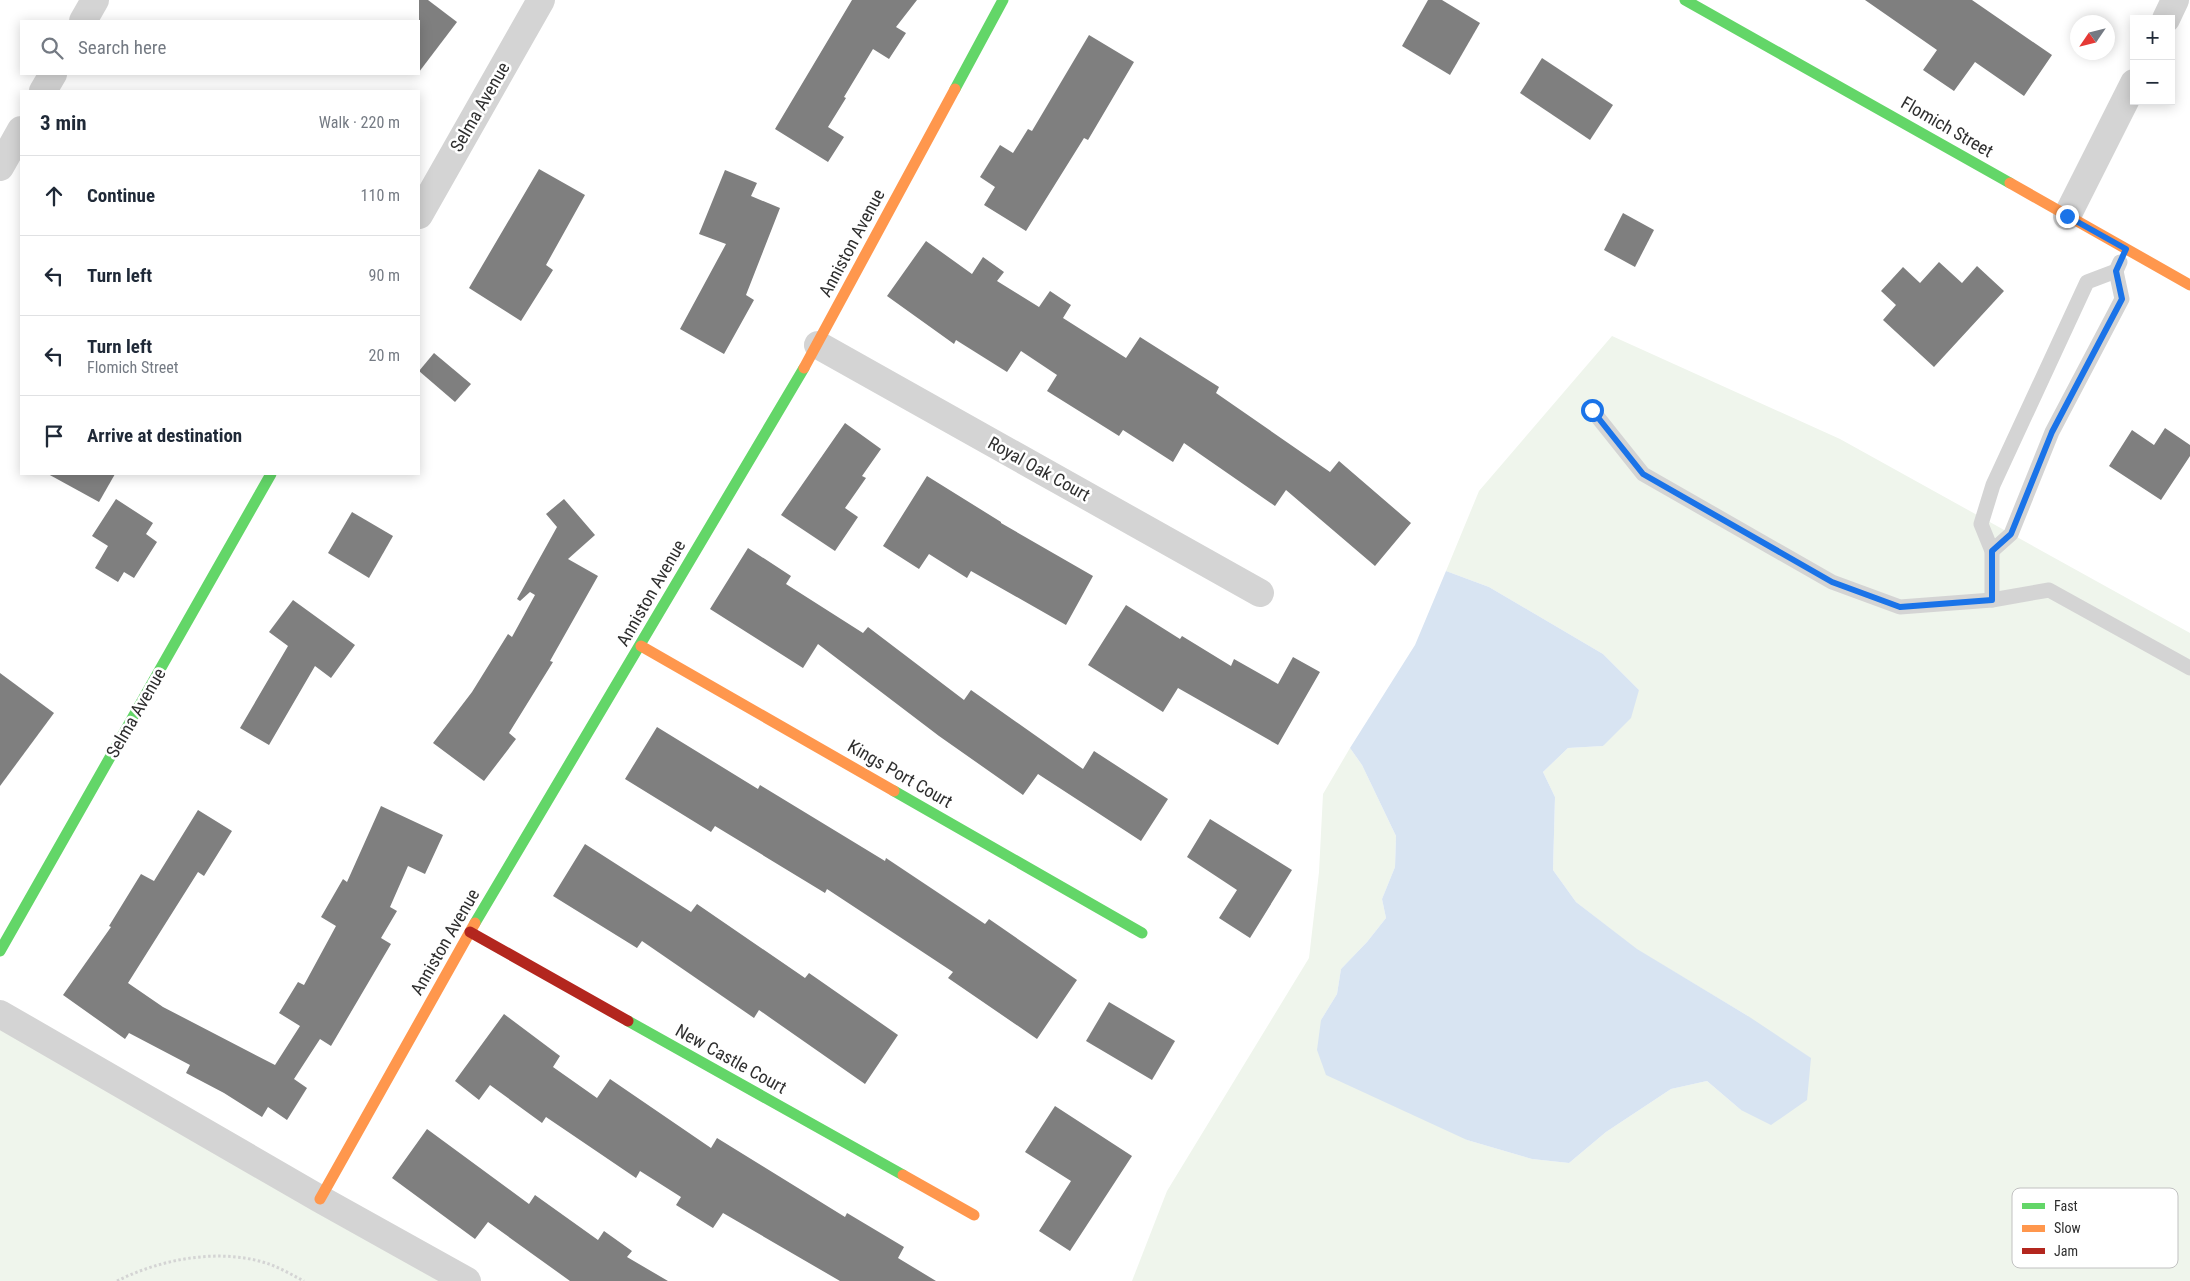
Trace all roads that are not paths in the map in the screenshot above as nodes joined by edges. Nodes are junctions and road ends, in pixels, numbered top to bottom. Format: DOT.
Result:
graph roads {
  1 [pos="95,0"];
  2 [pos="541,0"];
  3 [pos="1003,0"];
  4 [pos="1686,0"];
  5 [pos="2175,0"];
  6 [pos="2168,15"];
  7 [pos="84,20"];
  8 [pos="52,75"];
  9 [pos="44,90"];
  10 [pos="2130,91"];
  11 [pos="20,132"];
  12 [pos="0,167"];
  13 [pos="420,213"];
  14 [pos="2067,216"];
  15 [pos="2126,249"];
  16 [pos="2116,271"];
  17 [pos="2190,285"];
  18 [pos="818,345"];
  19 [pos="1592,410"];
  20 [pos="271,475"];
  21 [pos="1992,551"];
  22 [pos="1260,593"];
  23 [pos="1992,600"];
  24 [pos="640,646"];
  25 [pos="2190,668"];
  26 [pos="470,932"];
  27 [pos="1142,933"];
  28 [pos="0,951"];
  29 [pos="0,1014"];
  30 [pos="320,1199"];
  31 [pos="974,1215"];
  32 [pos="467,1281"];
  1 -- 7 [label="street"];
  2 -- 13 [label="street, Selma Avenue"];
  3 -- 18 [label="street, Anniston Avenue"];
  4 -- 14 [label="street, Flomich Street"];
  5 -- 6 [label="street"];
  8 -- 9 [label="street"];
  10 -- 14 [label="street"];
  11 -- 12 [label="street"];
  14 -- 15 [label="street, Flomich Street"];
  15 -- 16 [label="lane"];
  15 -- 17 [label="street, Flomich Street"];
  16 -- 21 [label="lane"];
  16 -- 21 [label="lane"];
  18 -- 22 [label="street, Royal Oak Court"];
  18 -- 24 [label="street, Anniston Avenue"];
  19 -- 23 [label="lane"];
  20 -- 28 [label="street, Selma Avenue"];
  21 -- 23 [label="lane"];
  23 -- 25 [label="lane"];
  24 -- 26 [label="street, Anniston Avenue"];
  24 -- 27 [label="street, Kings Port Court"];
  26 -- 30 [label="street, Anniston Avenue"];
  26 -- 31 [label="street, New Castle Court"];
  29 -- 30 [label="street"];
  30 -- 32 [label="street"];
}
